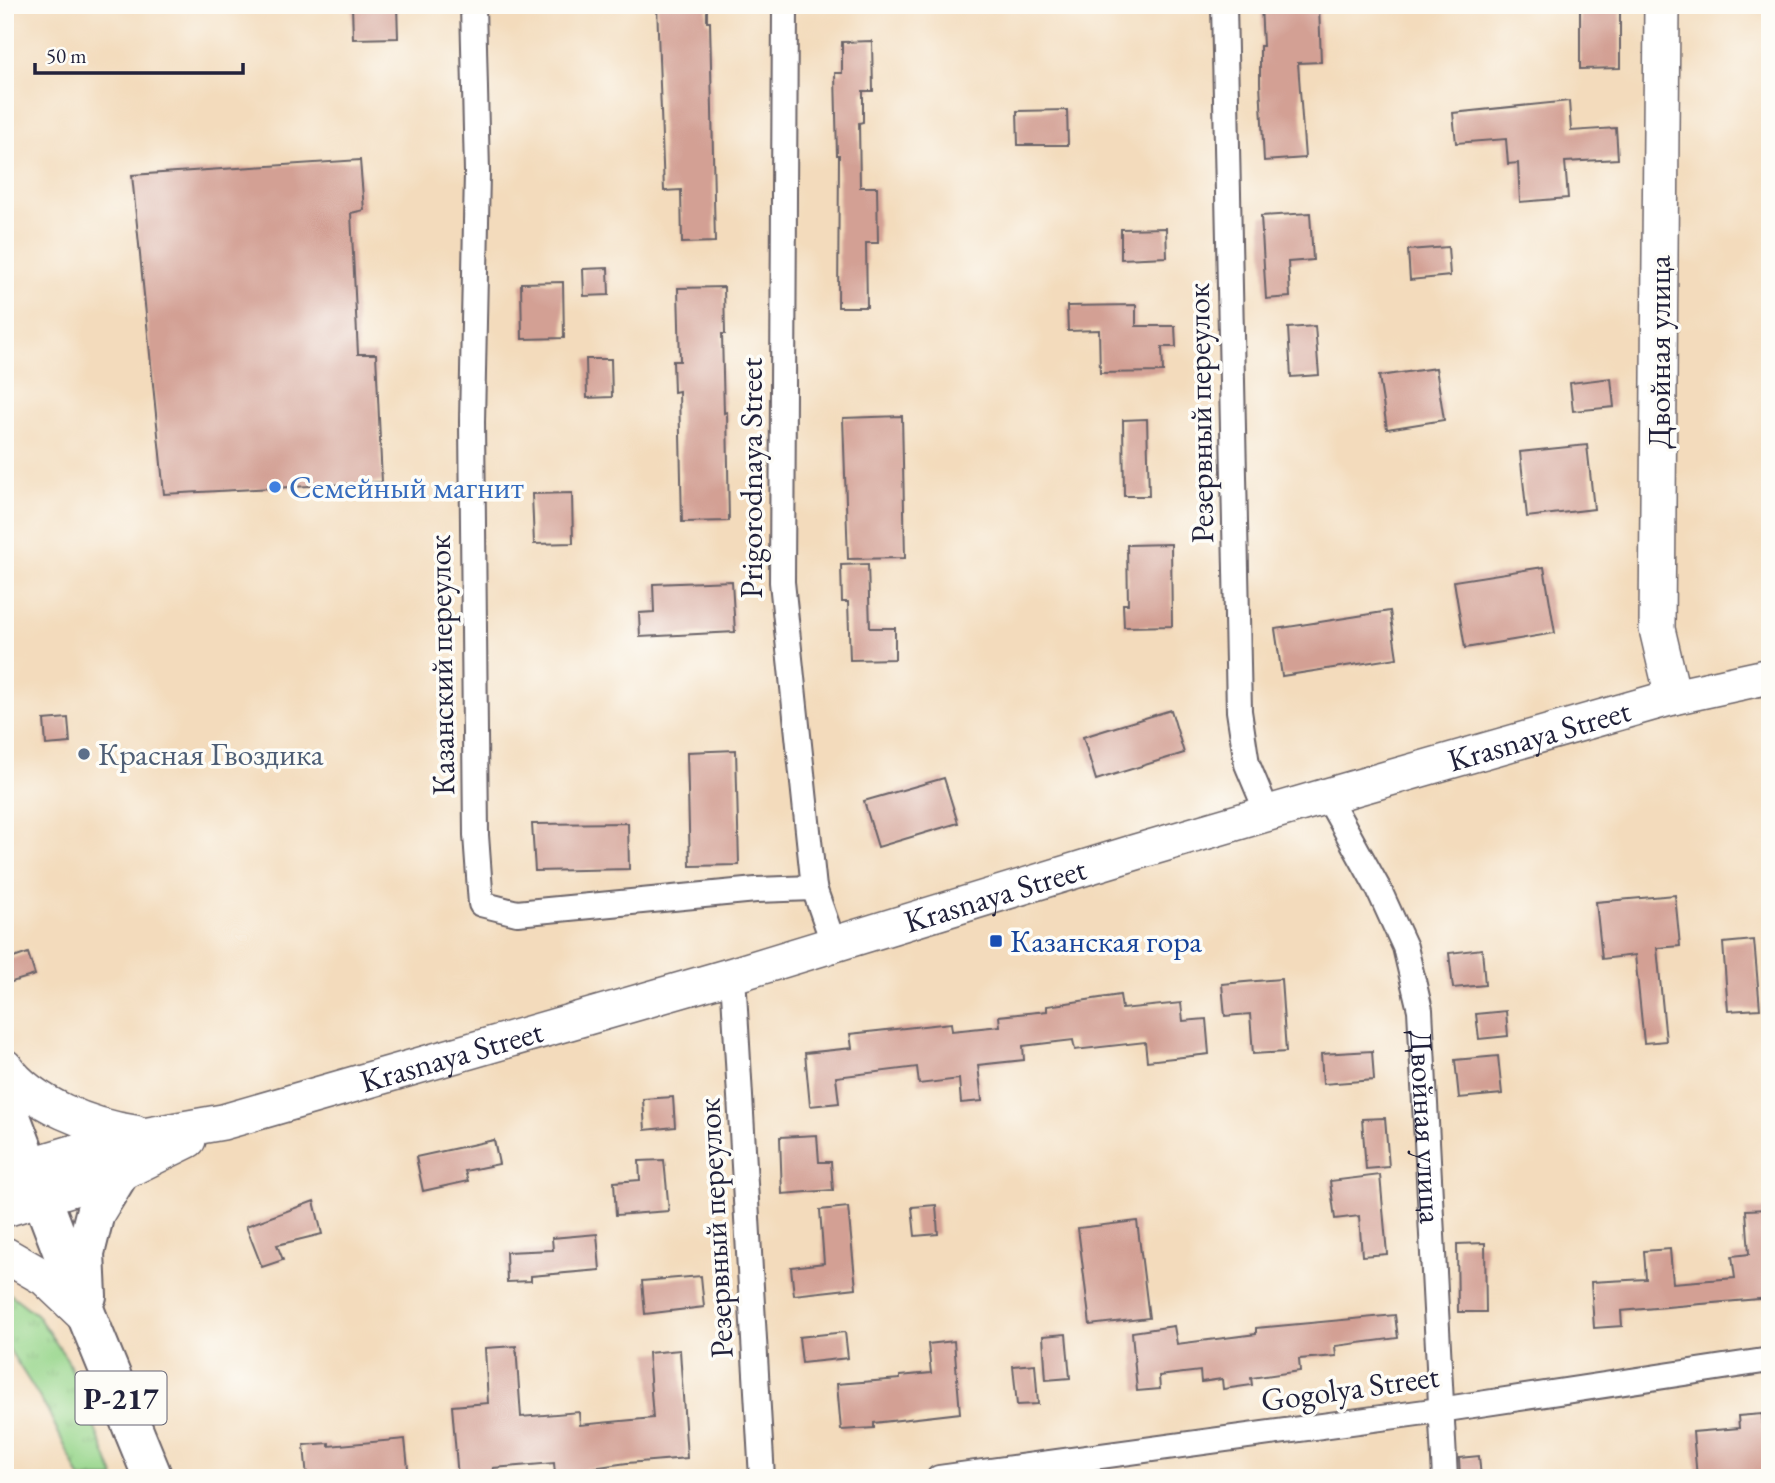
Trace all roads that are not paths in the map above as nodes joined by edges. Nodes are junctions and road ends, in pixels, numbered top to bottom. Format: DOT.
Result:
graph roads {
  1 [pos="473,5"];
  2 [pos="785,5"];
  3 [pos="1224,5"];
  4 [pos="1662,5"];
  5 [pos="1770,676"];
  6 [pos="1673,697"];
  7 [pos="1327,796"];
  8 [pos="1268,814"];
  9 [pos="814,888"];
  10 [pos="834,945"];
  11 [pos="733,975"];
  12 [pos="5,1066"];
  13 [pos="5,1101"];
  14 [pos="223,1122"];
  15 [pos="149,1135"];
  16 [pos="119,1174"];
  17 [pos="20,1187"];
  18 [pos="5,1255"];
  19 [pos="88,1319"];
  20 [pos="1770,1360"];
  21 [pos="1440,1410"];
  22 [pos="153,1478"];
  23 [pos="762,1478"];
  24 [pos="939,1478"];
  25 [pos="1445,1478"];
  1 -- 9 [label="street, Казанский переулок"];
  2 -- 9 [label="street, Prigorodnaya Street"];
  3 -- 8 [label="street, Резервный переулок"];
  4 -- 6 [label="main road, Двойная улица"];
  5 -- 6 [label="main road, Krasnaya Street"];
  6 -- 7 [label="main road, Krasnaya Street"];
  7 -- 8 [label="main road, Krasnaya Street"];
  7 -- 21 [label="street, Двойная улица"];
  8 -- 10 [label="main road, Krasnaya Street"];
  9 -- 10 [label="street, Prigorodnaya Street"];
  10 -- 11 [label="main road, Krasnaya Street"];
  11 -- 14 [label="main road, Krasnaya Street"];
  11 -- 23 [label="street, Резервный переулок"];
  12 -- 15 [label="main road"];
  13 -- 17 [label="highway, Р-217"];
  14 -- 15 [label="main road, Krasnaya Street"];
  14 -- 16 [label="main road, Krasnaya Street"];
  15 -- 17 [label="main road, Krasnaya Street"];
  16 -- 17 [label="main road, Krasnaya Street"];
  16 -- 19 [label="highway"];
  17 -- 19 [label="highway, Р-217"];
  18 -- 19 [label="main road"];
  19 -- 22 [label="highway, Р-217"];
  20 -- 21 [label="street, Gogolya Street"];
  21 -- 24 [label="street, Gogolya Street"];
  21 -- 25 [label="street, Двойная улица"];
}
